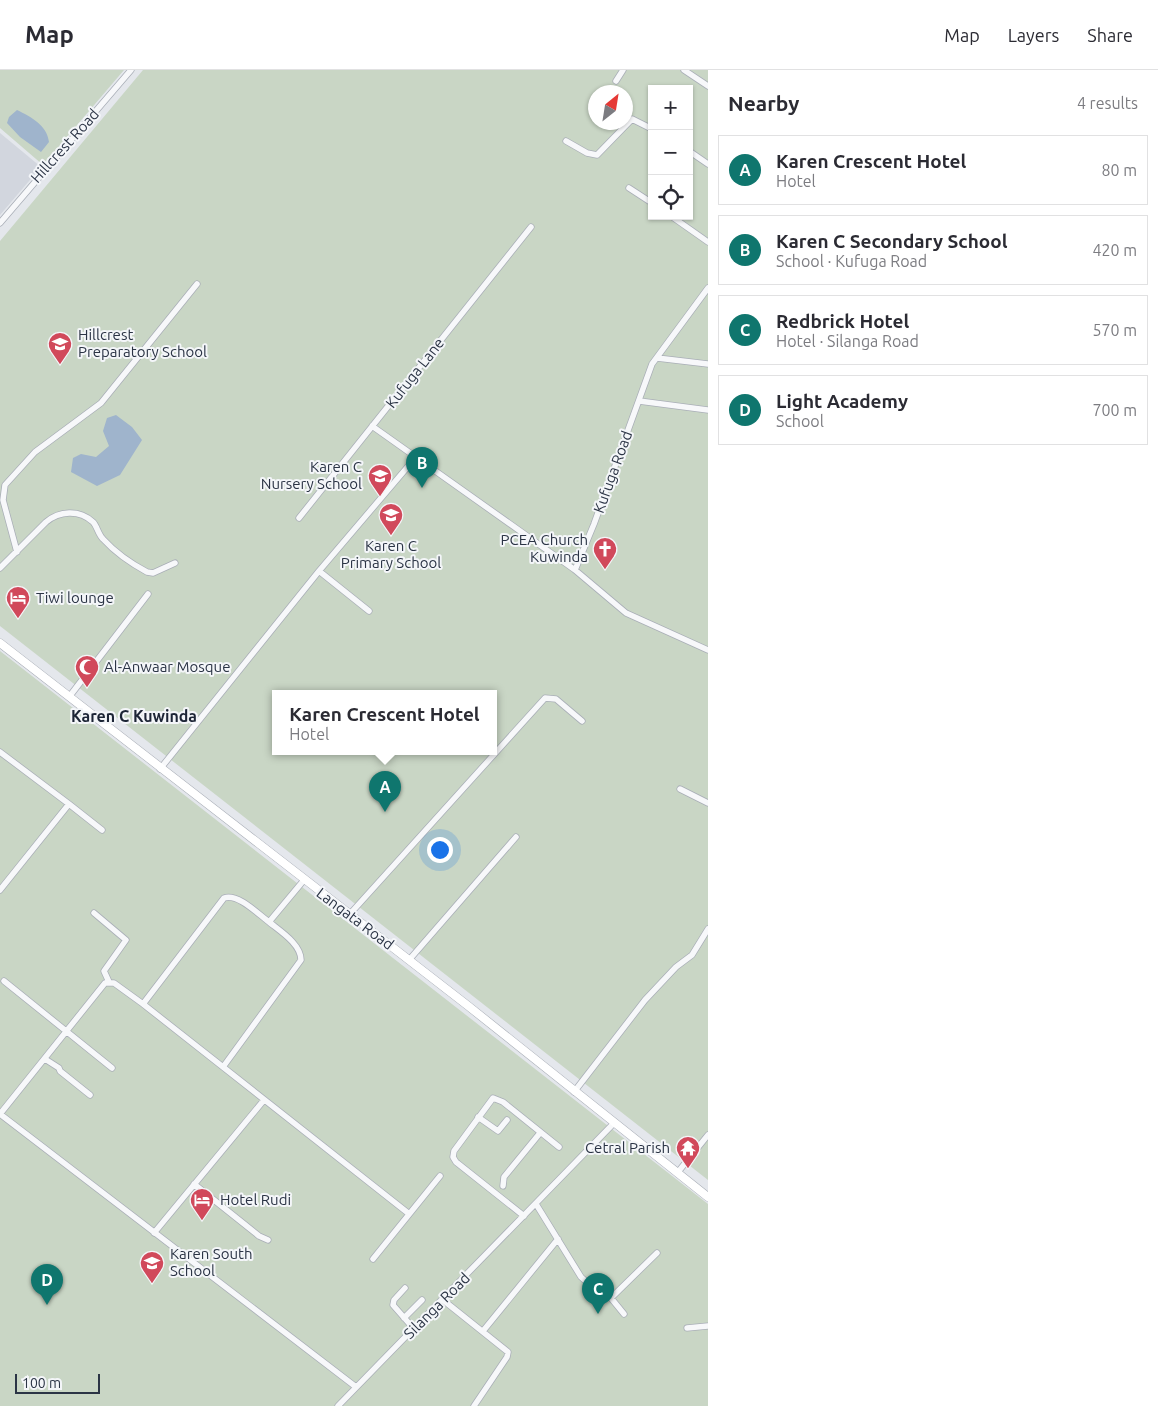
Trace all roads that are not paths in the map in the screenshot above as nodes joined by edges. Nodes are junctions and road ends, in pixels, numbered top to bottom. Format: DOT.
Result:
graph roads {
  1 [pos="131,70"];
  2 [pos="623,70"];
  3 [pos="684,70"];
  4 [pos="616,81"];
  5 [pos="708,86"];
  6 [pos="648,127"];
  7 [pos="566,141"];
  8 [pos="693,154"];
  9 [pos="708,164"];
  10 [pos="630,188"];
  11 [pos="648,200"];
  12 [pos="677,220"];
  13 [pos="0,223"];
  14 [pos="531,227"];
  15 [pos="708,242"];
  16 [pos="197,284"];
  17 [pos="708,288"];
  18 [pos="706,295"];
  19 [pos="657,358"];
  20 [pos="708,364"];
  21 [pos="639,401"];
  22 [pos="708,410"];
  23 [pos="372,426"];
  24 [pos="416,457"];
  25 [pos="299,518"];
  26 [pos="16,552"];
  27 [pos="175,563"];
  28 [pos="0,568"];
  29 [pos="575,570"];
  30 [pos="319,571"];
  31 [pos="148,594"];
  32 [pos="369,611"];
  33 [pos="0,643"];
  34 [pos="708,650"];
  35 [pos="69,697"];
  36 [pos="582,721"];
  37 [pos="0,752"];
  38 [pos="497,752"];
  39 [pos="494,755"];
  40 [pos="160,769"];
  41 [pos="680,789"];
  42 [pos="708,803"];
  43 [pos="68,804"];
  44 [pos="102,830"];
  45 [pos="516,837"];
  46 [pos="304,880"];
  47 [pos="0,890"];
  48 [pos="94,913"];
  49 [pos="349,915"];
  50 [pos="269,922"];
  51 [pos="708,929"];
  52 [pos="409,960"];
  53 [pos="4,981"];
  54 [pos="109,982"];
  55 [pos="143,1004"];
  56 [pos="66,1030"];
  57 [pos="44,1059"];
  58 [pos="223,1067"];
  59 [pos="112,1068"];
  60 [pos="574,1092"];
  61 [pos="90,1095"];
  62 [pos="264,1100"];
  63 [pos="478,1117"];
  64 [pos="507,1120"];
  65 [pos="614,1123"];
  66 [pos="540,1132"];
  67 [pos="708,1135"];
  68 [pos="559,1147"];
  69 [pos="678,1172"];
  70 [pos="440,1176"];
  71 [pos="194,1184"];
  72 [pos="503,1186"];
  73 [pos="708,1197"];
  74 [pos="536,1204"];
  75 [pos="408,1213"];
  76 [pos="524,1216"];
  77 [pos="154,1233"];
  78 [pos="558,1239"];
  79 [pos="268,1240"];
  80 [pos="657,1253"];
  81 [pos="373,1259"];
  82 [pos="404,1288"];
  83 [pos="611,1298"];
  84 [pos="422,1300"];
  85 [pos="444,1300"];
  86 [pos="624,1314"];
  87 [pos="404,1318"];
  88 [pos="708,1326"];
  89 [pos="687,1328"];
  90 [pos="414,1329"];
  91 [pos="483,1331"];
  92 [pos="356,1387"];
  93 [pos="338,1406"];
  94 [pos="474,1406"];
  1 -- 13 [label="street, Hillcrest Road"];
  2 -- 4 [label="street"];
  3 -- 5 [label="street"];
  6 -- 7 [label="street"];
  8 -- 9 [label="street"];
  10 -- 11 [label="street"];
  12 -- 15 [label="street"];
  14 -- 23 [label="street, Kufuga Lane"];
  16 -- 26 [label="street"];
  17 -- 18 [label="street, Kufuga Road"];
  18 -- 19 [label="street, Kufuga Road"];
  19 -- 20 [label="street"];
  19 -- 21 [label="street, Kufuga Road"];
  21 -- 22 [label="street"];
  21 -- 29 [label="street, Kufuga Road"];
  23 -- 24 [label="street"];
  23 -- 25 [label="street, Kufuga Lane"];
  24 -- 29 [label="street"];
  24 -- 30 [label="street"];
  26 -- 27 [label="street"];
  26 -- 28 [label="street"];
  29 -- 34 [label="street"];
  30 -- 32 [label="street"];
  30 -- 40 [label="street"];
  31 -- 35 [label="street"];
  33 -- 35 [label="main road, Langata Road"];
  35 -- 40 [label="main road, Langata Road"];
  36 -- 38 [label="street"];
  37 -- 43 [label="street"];
  39 -- 49 [label="street"];
  40 -- 46 [label="main road, Langata Road"];
  41 -- 42 [label="street"];
  43 -- 44 [label="street"];
  43 -- 47 [label="street"];
  45 -- 52 [label="street"];
  46 -- 49 [label="main road, Langata Road"];
  46 -- 50 [label="street"];
  48 -- 54 [label="street"];
  49 -- 52 [label="main road, Langata Road"];
  50 -- 55 [label="street"];
  50 -- 58 [label="street"];
  51 -- 60 [label="street"];
  52 -- 60 [label="main road, Langata Road"];
  53 -- 56 [label="street"];
  54 -- 55 [label="street"];
  54 -- 56 [label="street"];
  55 -- 58 [label="street"];
  56 -- 57 [label="street"];
  56 -- 59 [label="street"];
  57 -- 61 [label="street"];
  57 -- 77 [label="street"];
  58 -- 62 [label="street"];
  60 -- 65 [label="main road, Langata Road"];
  62 -- 71 [label="street"];
  62 -- 75 [label="street"];
  63 -- 64 [label="street"];
  63 -- 66 [label="street"];
  63 -- 76 [label="street"];
  65 -- 69 [label="main road, Langata Road"];
  65 -- 74 [label="street, Silanga Road"];
  66 -- 68 [label="street"];
  66 -- 72 [label="street"];
  67 -- 69 [label="street"];
  69 -- 73 [label="main road, Langata Road"];
  70 -- 75 [label="street"];
  71 -- 77 [label="street"];
  71 -- 79 [label="street"];
  74 -- 76 [label="street, Silanga Road"];
  74 -- 78 [label="street"];
  75 -- 81 [label="street"];
  76 -- 85 [label="street, Silanga Road"];
  77 -- 92 [label="street"];
  78 -- 83 [label="street"];
  78 -- 91 [label="street"];
  80 -- 83 [label="street"];
  82 -- 87 [label="street"];
  83 -- 86 [label="street"];
  84 -- 87 [label="street"];
  85 -- 90 [label="street, Silanga Road"];
  85 -- 91 [label="street"];
  87 -- 90 [label="street"];
  88 -- 89 [label="street"];
  90 -- 92 [label="street, Silanga Road"];
  91 -- 94 [label="street"];
  92 -- 93 [label="street, Silanga Road"];
}
